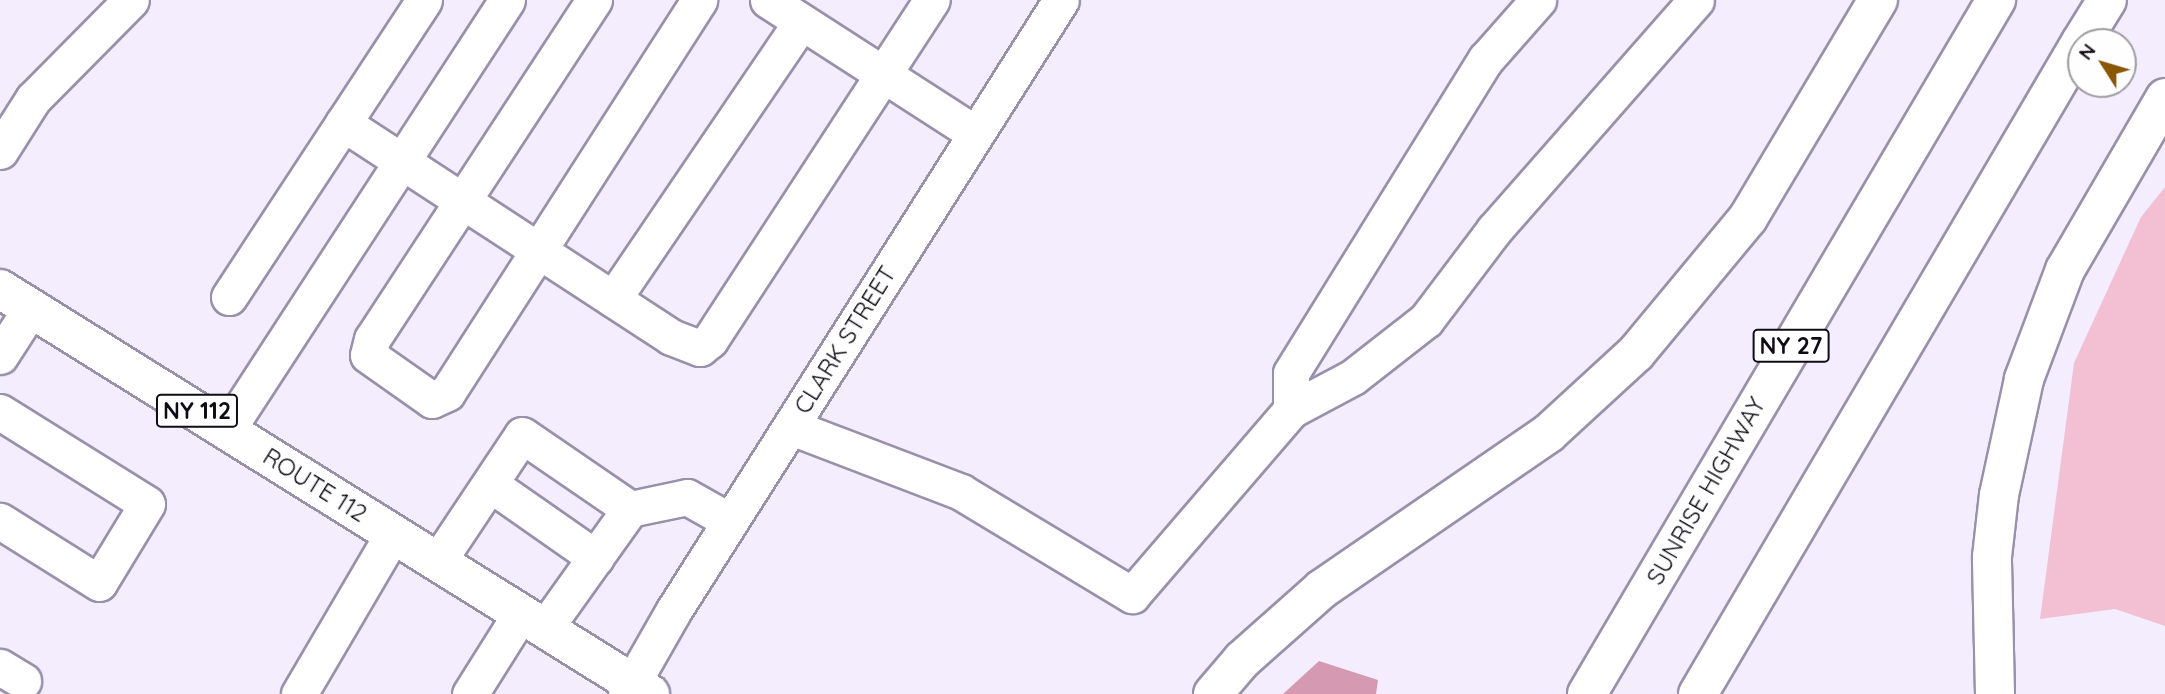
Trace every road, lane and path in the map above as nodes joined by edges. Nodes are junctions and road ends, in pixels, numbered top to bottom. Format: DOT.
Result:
graph roads {
  1 [pos="131,0"];
  2 [pos="424,0"];
  3 [pos="507,0"];
  4 [pos="594,0"];
  5 [pos="698,0"];
  6 [pos="768,0"];
  7 [pos="932,0"];
  8 [pos="1061,0"];
  9 [pos="1538,0"];
  10 [pos="1661,0"];
  11 [pos="1696,0"];
  12 [pos="1878,0"];
  13 [pos="1996,0"];
  14 [pos="2107,0"];
  15 [pos="801,22"];
  16 [pos="2090,28"];
  17 [pos="1662,41"];
  18 [pos="2067,66"];
  19 [pos="883,75"];
  20 [pos="2165,98"];
  21 [pos="343,123"];
  22 [pos="974,133"];
  23 [pos="0,151"];
  24 [pos="401,161"];
  25 [pos="465,202"];
  26 [pos="537,249"];
  27 [pos="229,297"];
  28 [pos="15,298"];
  29 [pos="613,299"];
  30 [pos="0,356"];
  31 [pos="1291,410"];
  32 [pos="0,412"];
  33 [pos="791,428"];
  34 [pos="227,429"];
  35 [pos="490,484"];
  36 [pos="630,509"];
  37 [pos="730,521"];
  38 [pos="0,522"];
  39 [pos="393,534"];
  40 [pos="596,558"];
  41 [pos="438,561"];
  42 [pos="533,621"];
  43 [pos="636,690"];
  44 [pos="299,694"];
  45 [pos="470,694"];
  46 [pos="1213,694"];
  47 [pos="1587,694"];
  48 [pos="1698,694"];
  49 [pos="1995,694"];
  1 -- 23 [label="street"];
  2 -- 21 [label="street"];
  3 -- 24 [label="street"];
  4 -- 25 [label="street"];
  5 -- 26 [label="street"];
  6 -- 15 [label="street"];
  7 -- 19 [label="street"];
  8 -- 22 [label="street, CLARK STREET"];
  9 -- 31 [label="street"];
  10 -- 17 [label="street"];
  11 -- 17 [label="street"];
  12 -- 46 [label="main road"];
  13 -- 47 [label="main road, SUNRISE HIGHWAY / NY 27"];
  14 -- 16 [label="main road"];
  15 -- 19 [label="street"];
  15 -- 29 [label="street"];
  17 -- 31 [label="street"];
  18 -- 48 [label="main road"];
  19 -- 22 [label="street"];
  19 -- 29 [label="street"];
  20 -- 49 [label="main road"];
  21 -- 24 [label="street"];
  21 -- 27 [label="street"];
  22 -- 33 [label="street, CLARK STREET"];
  24 -- 25 [label="street"];
  24 -- 34 [label="street"];
  25 -- 26 [label="street"];
  25 -- 26 [label="street"];
  26 -- 29 [label="street"];
  28 -- 30 [label="street"];
  28 -- 34 [label="main road, ROUTE 112 / NY 112"];
  31 -- 33 [label="street"];
  32 -- 38 [label="street"];
  33 -- 37 [label="street, CLARK STREET"];
  34 -- 39 [label="main road, ROUTE 112 / NY 112"];
  35 -- 36 [label="street"];
  35 -- 40 [label="street"];
  35 -- 41 [label="street"];
  36 -- 37 [label="street"];
  36 -- 40 [label="street"];
  37 -- 43 [label="street, CLARK STREET"];
  39 -- 41 [label="main road, ROUTE 112 / NY 112"];
  39 -- 44 [label="street"];
  40 -- 42 [label="street"];
  41 -- 42 [label="main road, ROUTE 112 / NY 112"];
  42 -- 43 [label="main road, ROUTE 112 / NY 112"];
  42 -- 45 [label="street"];
}
